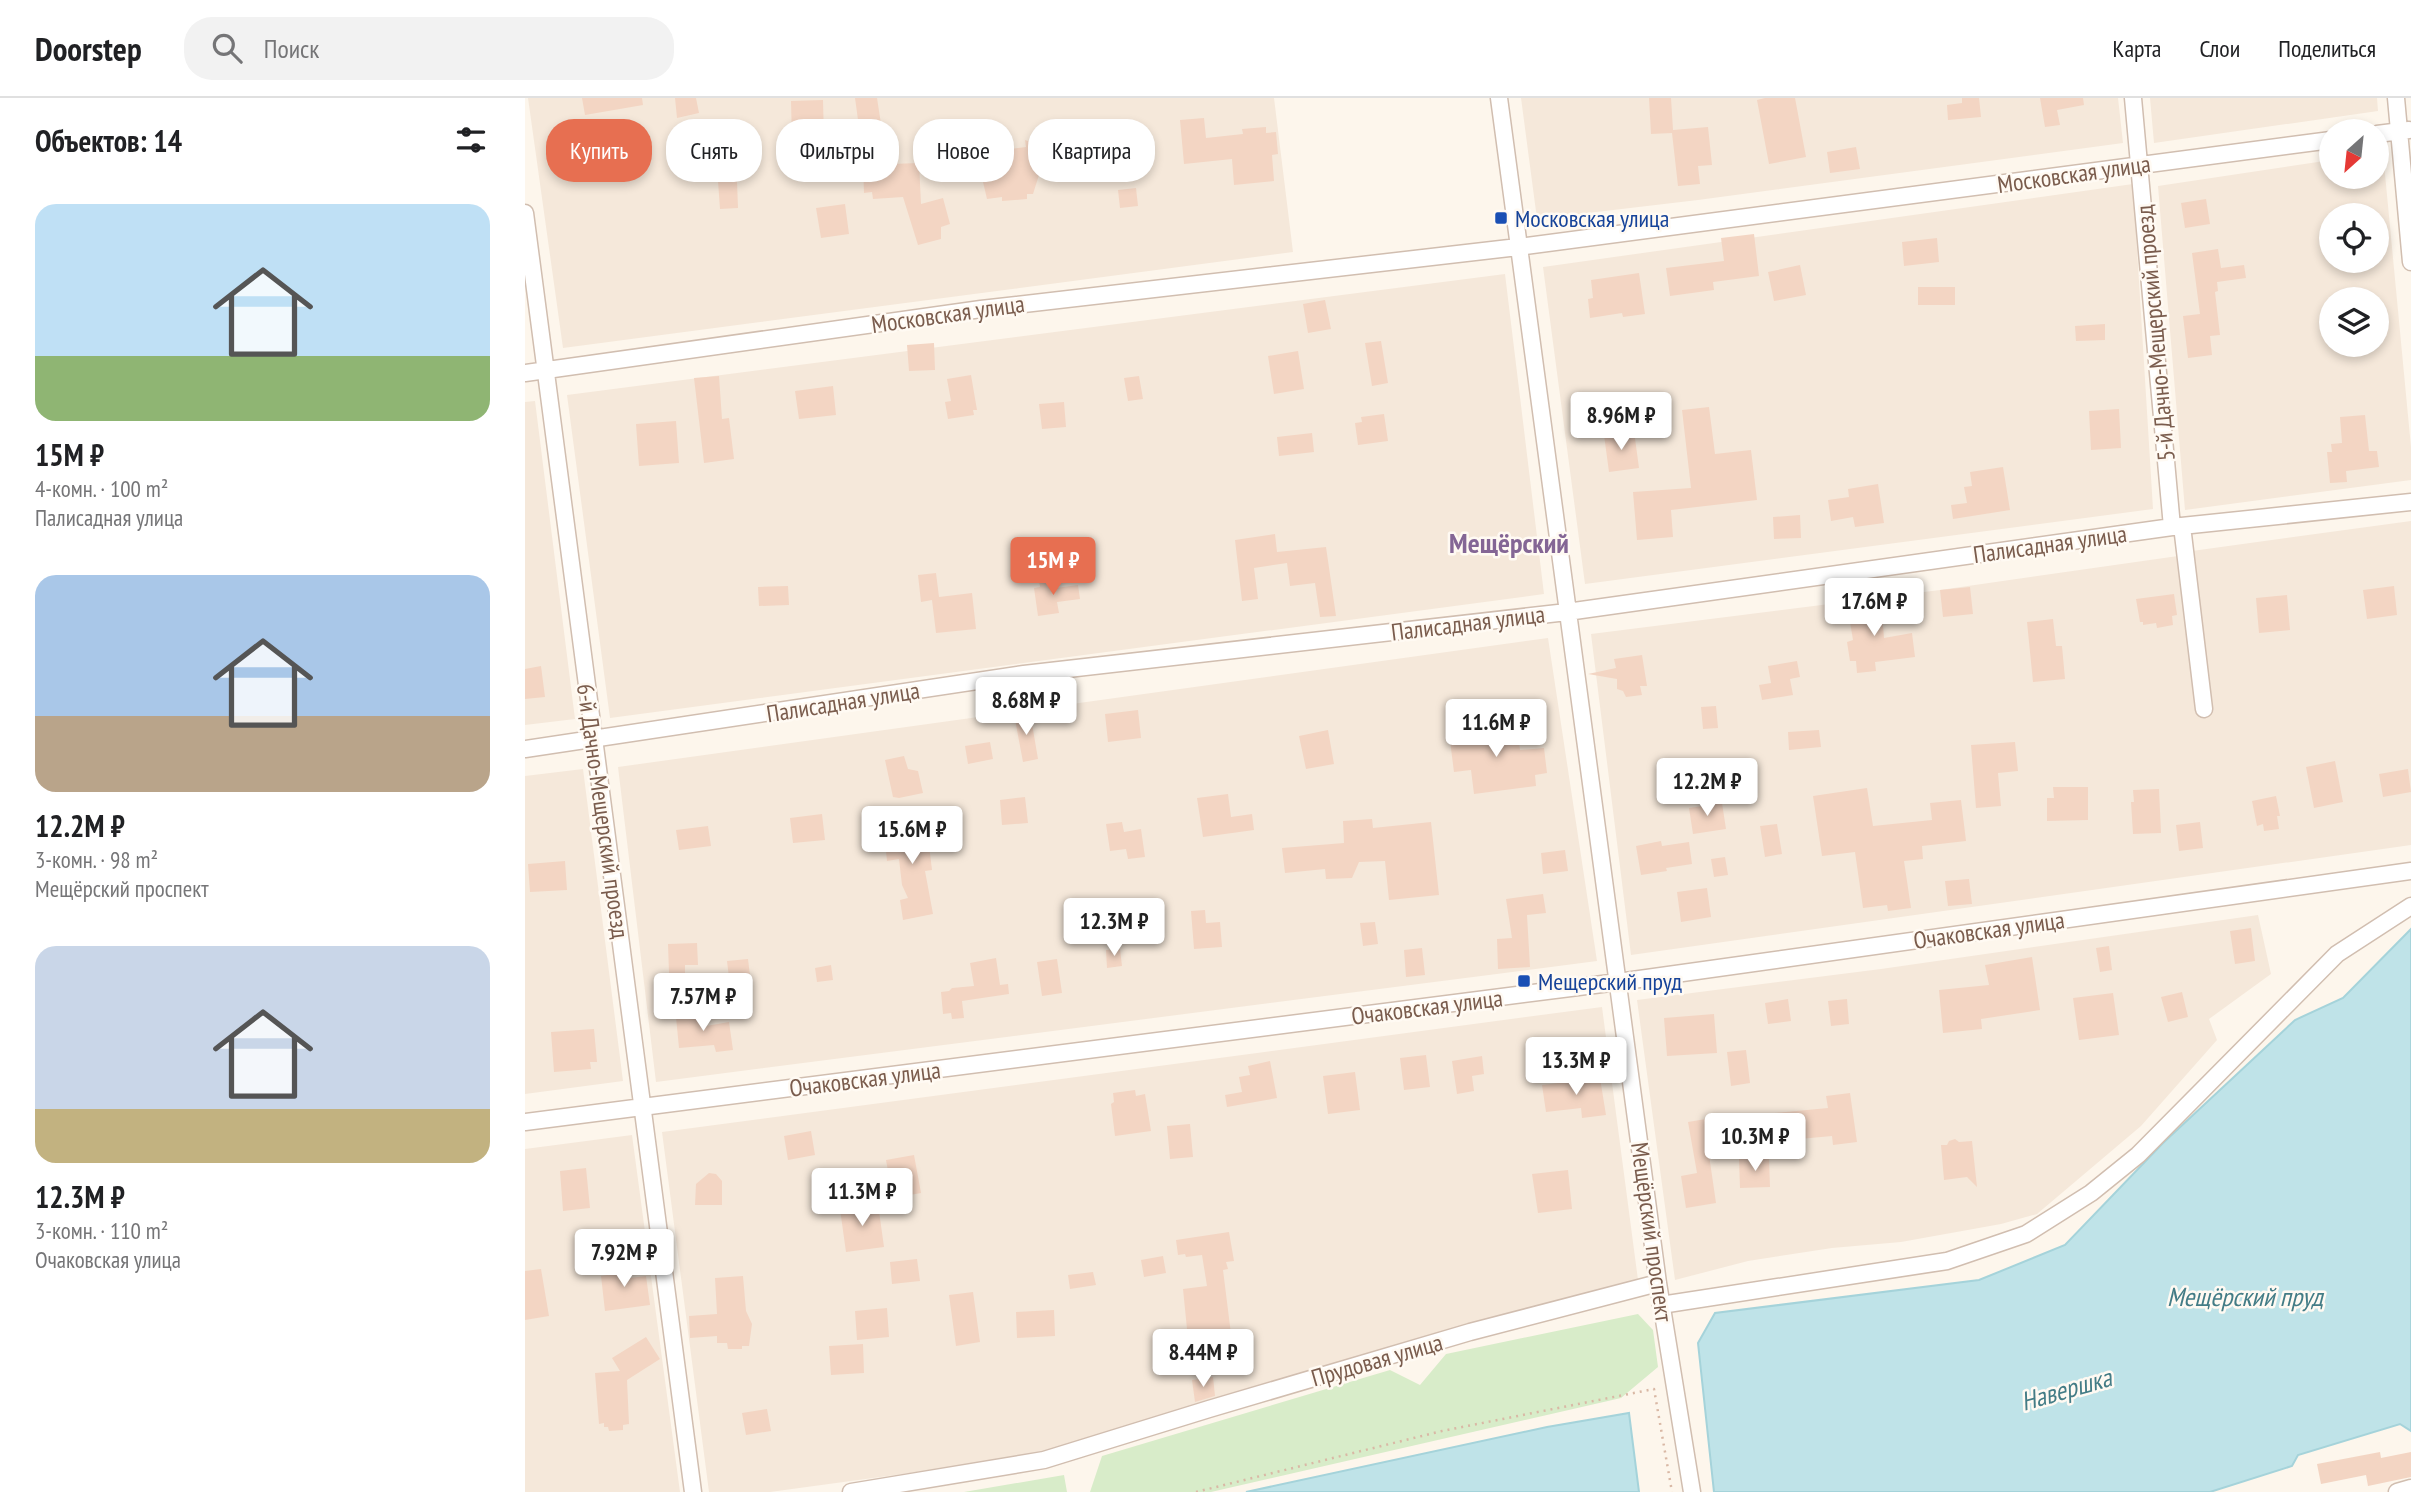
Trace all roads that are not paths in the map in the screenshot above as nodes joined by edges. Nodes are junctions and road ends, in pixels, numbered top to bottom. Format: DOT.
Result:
graph roads {
  1 [pos="1499,98"];
  2 [pos="2133,98"];
  3 [pos="2396,98"];
  4 [pos="2406,130"];
  5 [pos="2319,142"];
  6 [pos="2140,165"];
  7 [pos="525,213"];
  8 [pos="1518,247"];
  9 [pos="2411,262"];
  10 [pos="545,370"];
  11 [pos="525,373"];
  12 [pos="2411,502"];
  13 [pos="2177,526"];
  14 [pos="1567,612"];
  15 [pos="2204,709"];
  16 [pos="593,740"];
  17 [pos="525,749"];
  18 [pos="2411,871"];
  19 [pos="2411,906"];
  20 [pos="1618,982"];
  21 [pos="641,1108"];
  22 [pos="525,1122"];
  23 [pos="1658,1283"];
  24 [pos="1661,1305"];
  25 [pos="2411,1488"];
  26 [pos="693,1492"];
  27 [pos="851,1492"];
  28 [pos="1692,1492"];
  29 [pos="2397,1492"];
  1 -- 8 [label="street, Мещёрский проспект"];
  2 -- 6 [label="street, 5-й Дачно-Мещерский проезд"];
  3 -- 4 [label="street"];
  4 -- 9 [label="street"];
  5 -- 6 [label="street, Московская улица"];
  6 -- 8 [label="street, Московская улица"];
  6 -- 13 [label="street, 5-й Дачно-Мещерский проезд"];
  7 -- 10 [label="street, 6-й Дачно-Мещерский проезд"];
  8 -- 10 [label="street, Московская улица"];
  8 -- 14 [label="street, Мещёрский проспект"];
  10 -- 11 [label="street, Московская улица"];
  10 -- 16 [label="street, 6-й Дачно-Мещерский проезд"];
  12 -- 13 [label="street, Палисадная улица"];
  13 -- 14 [label="street, Палисадная улица"];
  13 -- 15 [label="street, 5-й Дачно-Мещерский проезд"];
  14 -- 16 [label="street, Палисадная улица"];
  14 -- 20 [label="street, Мещёрский проспект"];
  16 -- 17 [label="street, Палисадная улица"];
  16 -- 21 [label="street, 6-й Дачно-Мещерский проезд"];
  18 -- 20 [label="street, Очаковская улица"];
  19 -- 24 [label="street"];
  20 -- 21 [label="street, Очаковская улица"];
  20 -- 23 [label="street, Мещёрский проспект"];
  21 -- 22 [label="street, Очаковская улица"];
  21 -- 26 [label="street, 6-й Дачно-Мещерский проезд"];
  23 -- 24 [label="street, Мещёрский проспект"];
  23 -- 27 [label="street, Прудовая улица"];
  24 -- 28 [label="street, Мещёрский проспект"];
  25 -- 29 [label="street"];
}
